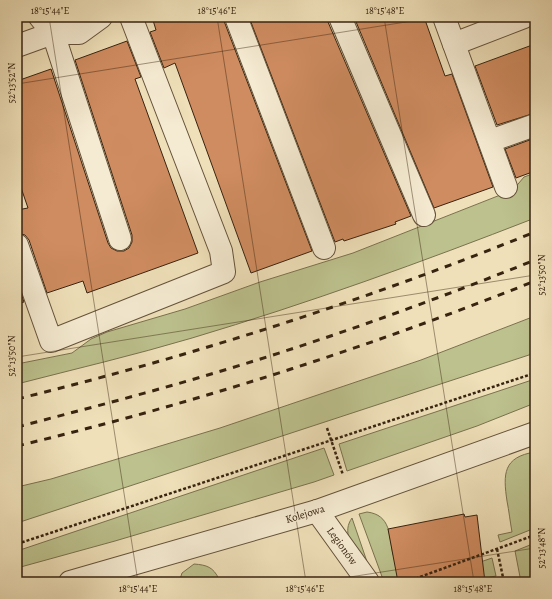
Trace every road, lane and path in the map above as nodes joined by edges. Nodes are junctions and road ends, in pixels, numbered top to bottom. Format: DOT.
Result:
graph roads {
  1 [pos="101,17"];
  2 [pos="131,17"];
  3 [pos="236,17"];
  4 [pos="340,17"];
  5 [pos="444,17"];
  6 [pos="524,17"];
  7 [pos="46,25"];
  8 [pos="454,44"];
  9 [pos="17,46"];
  10 [pos="535,125"];
  11 [pos="490,141"];
  12 [pos="506,186"];
  13 [pos="424,215"];
  14 [pos="120,239"];
  15 [pos="17,245"];
  16 [pos="324,248"];
  17 [pos="535,372"];
  18 [pos="327,428"];
  19 [pos="535,433"];
  20 [pos="331,440"];
  21 [pos="345,481"];
  22 [pos="317,511"];
  23 [pos="535,535"];
  24 [pos="17,544"];
  25 [pos="497,549"];
  26 [pos="70,582"];
  27 [pos="368,582"];
  28 [pos="406,582"];
  29 [pos="504,582"];
  1 -- 7 [label="street"];
  2 -- 15 [label="street"];
  3 -- 16 [label="street"];
  4 -- 13 [label="street"];
  5 -- 8 [label="street"];
  6 -- 8 [label="street"];
  7 -- 9 [label="street"];
  7 -- 14 [label="street"];
  8 -- 11 [label="street"];
  10 -- 11 [label="street"];
  11 -- 12 [label="street"];
  17 -- 20 [label="path"];
  18 -- 20 [label="path"];
  19 -- 22 [label="street, Kolejowa"];
  20 -- 21 [label="path"];
  20 -- 24 [label="path"];
  22 -- 26 [label="street, Kolejowa"];
  22 -- 27 [label="street, Legionów"];
  23 -- 25 [label="path"];
  25 -- 28 [label="path"];
  25 -- 29 [label="path"];
}
